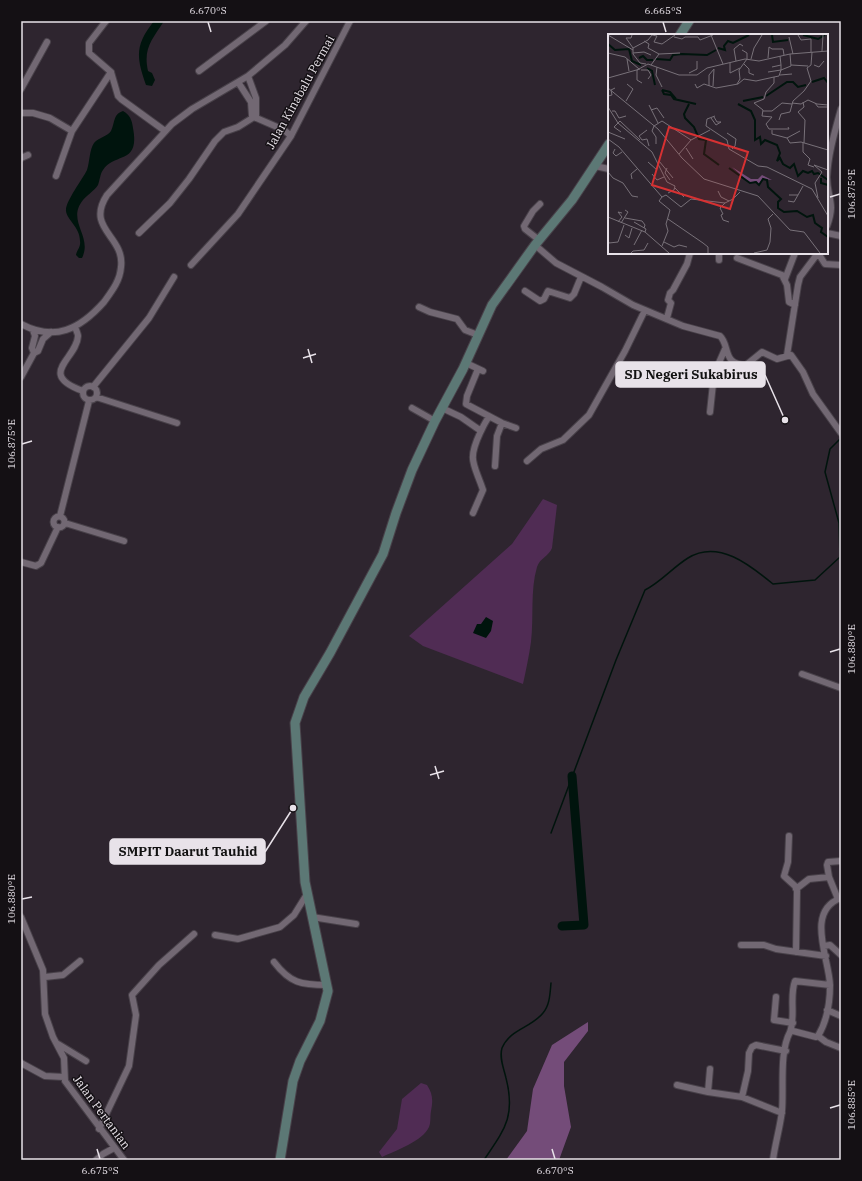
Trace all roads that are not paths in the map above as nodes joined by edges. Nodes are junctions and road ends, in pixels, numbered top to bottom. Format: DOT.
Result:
graph roads {
  1 [pos="106,21"];
  2 [pos="266,21"];
  3 [pos="306,21"];
  4 [pos="350,21"];
  5 [pos="689,21"];
  6 [pos="681,34"];
  7 [pos="47,42"];
  8 [pos="199,71"];
  9 [pos="110,72"];
  10 [pos="248,76"];
  11 [pos="238,82"];
  12 [pos="21,89"];
  13 [pos="841,109"];
  14 [pos="21,113"];
  15 [pos="254,118"];
  16 [pos="72,131"];
  17 [pos="165,131"];
  18 [pos="291,136"];
  19 [pos="834,140"];
  20 [pos="841,142"];
  21 [pos="608,146"];
  22 [pos="28,155"];
  23 [pos="21,158"];
  24 [pos="595,166"];
  25 [pos="608,169"];
  26 [pos="828,172"];
  27 [pos="828,172"];
  28 [pos="56,176"];
  29 [pos="828,190"];
  30 [pos="828,190"];
  31 [pos="540,204"];
  32 [pos="828,222"];
  33 [pos="139,233"];
  34 [pos="828,233"];
  35 [pos="841,236"];
  36 [pos="537,242"];
  37 [pos="691,254"];
  38 [pos="719,254"];
  39 [pos="795,254"];
  40 [pos="817,254"];
  41 [pos="819,254"];
  42 [pos="737,258"];
  43 [pos="719,260"];
  44 [pos="191,265"];
  45 [pos="841,265"];
  46 [pos="174,277"];
  47 [pos="581,277"];
  48 [pos="785,279"];
  49 [pos="525,291"];
  50 [pos="795,305"];
  51 [pos="419,307"];
  52 [pos="645,310"];
  53 [pos="667,318"];
  54 [pos="21,324"];
  55 [pos="75,327"];
  56 [pos="33,330"];
  57 [pos="51,332"];
  58 [pos="478,335"];
  59 [pos="725,349"];
  60 [pos="34,353"];
  61 [pos="787,355"];
  62 [pos="466,363"];
  63 [pos="21,377"];
  64 [pos="93,387"];
  65 [pos="83,391"];
  66 [pos="96,397"];
  67 [pos="89,401"];
  68 [pos="412,408"];
  69 [pos="442,408"];
  70 [pos="710,412"];
  71 [pos="489,417"];
  72 [pos="435,421"];
  73 [pos="177,423"];
  74 [pos="502,423"];
  75 [pos="516,428"];
  76 [pos="481,431"];
  77 [pos="841,433"];
  78 [pos="527,461"];
  79 [pos="495,466"];
  80 [pos="473,513"];
  81 [pos="60,516"];
  82 [pos="65,523"];
  83 [pos="58,527"];
  84 [pos="124,541"];
  85 [pos="21,562"];
  86 [pos="802,674"];
  87 [pos="841,688"];
  88 [pos="789,836"];
  89 [pos="841,861"];
  90 [pos="829,877"];
  91 [pos="796,889"];
  92 [pos="307,894"];
  93 [pos="840,899"];
  94 [pos="21,917"];
  95 [pos="312,917"];
  96 [pos="356,924"];
  97 [pos="194,934"];
  98 [pos="215,936"];
  99 [pos="741,946"];
  100 [pos="824,946"];
  101 [pos="796,952"];
  102 [pos="841,955"];
  103 [pos="826,956"];
  104 [pos="80,961"];
  105 [pos="274,962"];
  106 [pos="45,977"];
  107 [pos="327,985"];
  108 [pos="830,985"];
  109 [pos="776,997"];
  110 [pos="827,1010"];
  111 [pos="841,1016"];
  112 [pos="794,1023"];
  113 [pos="790,1032"];
  114 [pos="818,1036"];
  115 [pos="56,1043"];
  116 [pos="841,1048"];
  117 [pos="786,1051"];
  118 [pos="86,1061"];
  119 [pos="21,1063"];
  120 [pos="710,1069"];
  121 [pos="64,1077"];
  122 [pos="677,1085"];
  123 [pos="708,1092"];
  124 [pos="742,1097"];
  125 [pos="782,1113"];
  126 [pos="99,1129"];
  127 [pos="114,1148"];
  128 [pos="96,1160"];
  129 [pos="124,1160"];
  130 [pos="280,1160"];
  131 [pos="773,1160"];
  1 -- 9 [label="street"];
  2 -- 8 [label="street"];
  3 -- 10 [label="street"];
  4 -- 18 [label="street, Jalan Kinabalu Permai"];
  5 -- 6 [label="street"];
  7 -- 12 [label="street"];
  9 -- 16 [label="street"];
  9 -- 17 [label="street"];
  10 -- 11 [label="street"];
  10 -- 15 [label="street"];
  11 -- 15 [label="street"];
  11 -- 17 [label="street"];
  13 -- 19 [label="street"];
  14 -- 16 [label="street"];
  15 -- 18 [label="street"];
  15 -- 33 [label="street"];
  16 -- 28 [label="street"];
  17 -- 55 [label="street"];
  18 -- 44 [label="street, Jalan Kinabalu Permai"];
  19 -- 20 [label="street"];
  19 -- 26 [label="street"];
  21 -- 24 [label="street"];
  22 -- 23 [label="street"];
  24 -- 25 [label="street"];
  24 -- 36 [label="street"];
  27 -- 29 [label="street"];
  30 -- 32 [label="street"];
  31 -- 36 [label="street"];
  34 -- 35 [label="street"];
  36 -- 47 [label="street"];
  36 -- 58 [label="street"];
  37 -- 53 [label="street"];
  38 -- 43 [label="street"];
  39 -- 48 [label="street"];
  40 -- 50 [label="street"];
  41 -- 45 [label="street"];
  42 -- 48 [label="street"];
  46 -- 64 [label="street"];
  47 -- 49 [label="street"];
  47 -- 52 [label="street"];
  48 -- 50 [label="street"];
  50 -- 61 [label="street"];
  51 -- 58 [label="street"];
  52 -- 53 [label="street"];
  52 -- 78 [label="street"];
  53 -- 59 [label="street"];
  54 -- 56 [label="street"];
  55 -- 57 [label="street"];
  55 -- 65 [label="street"];
  56 -- 57 [label="street"];
  56 -- 60 [label="street"];
  57 -- 60 [label="street"];
  58 -- 62 [label="street"];
  59 -- 61 [label="street"];
  59 -- 70 [label="street"];
  60 -- 63 [label="street"];
  61 -- 77 [label="street"];
  62 -- 69 [label="street"];
  62 -- 71 [label="street"];
  64 -- 65 [label="street"];
  64 -- 66 [label="street"];
  65 -- 67 [label="street"];
  66 -- 67 [label="street"];
  66 -- 73 [label="street"];
  67 -- 81 [label="street"];
  68 -- 72 [label="street"];
  69 -- 72 [label="street"];
  69 -- 76 [label="street"];
  71 -- 74 [label="street"];
  71 -- 76 [label="street"];
  72 -- 92 [label="street"];
  74 -- 75 [label="street"];
  74 -- 79 [label="street"];
  76 -- 80 [label="street"];
  81 -- 82 [label="street"];
  81 -- 83 [label="street"];
  82 -- 83 [label="street"];
  82 -- 84 [label="street"];
  83 -- 85 [label="street"];
  86 -- 87 [label="street"];
  88 -- 91 [label="street"];
  89 -- 90 [label="street"];
  90 -- 91 [label="street"];
  90 -- 93 [label="street"];
  91 -- 101 [label="street"];
  92 -- 95 [label="street"];
  92 -- 98 [label="street"];
  93 -- 100 [label="street"];
  94 -- 106 [label="street, Jalan Pertanian"];
  95 -- 96 [label="street"];
  95 -- 107 [label="street"];
  97 -- 126 [label="street"];
  99 -- 101 [label="street"];
  100 -- 102 [label="street"];
  100 -- 103 [label="street"];
  101 -- 103 [label="street"];
  103 -- 108 [label="street"];
  104 -- 106 [label="street"];
  105 -- 107 [label="street"];
  106 -- 115 [label="street, Jalan Pertanian"];
  107 -- 130 [label="street"];
  108 -- 110 [label="street"];
  108 -- 112 [label="street"];
  109 -- 112 [label="street"];
  110 -- 111 [label="street"];
  110 -- 114 [label="street"];
  112 -- 113 [label="street"];
  113 -- 114 [label="street"];
  113 -- 117 [label="street"];
  114 -- 116 [label="street"];
  115 -- 118 [label="street"];
  115 -- 121 [label="street, Jalan Pertanian"];
  117 -- 124 [label="street"];
  117 -- 125 [label="street"];
  119 -- 121 [label="street"];
  120 -- 123 [label="street"];
  121 -- 126 [label="street, Jalan Pertanian"];
  122 -- 123 [label="street"];
  123 -- 124 [label="street"];
  124 -- 125 [label="street"];
  125 -- 131 [label="street"];
  126 -- 127 [label="street, Jalan Pertanian"];
  127 -- 128 [label="street"];
  127 -- 129 [label="street, Jalan Pertanian"];
}
